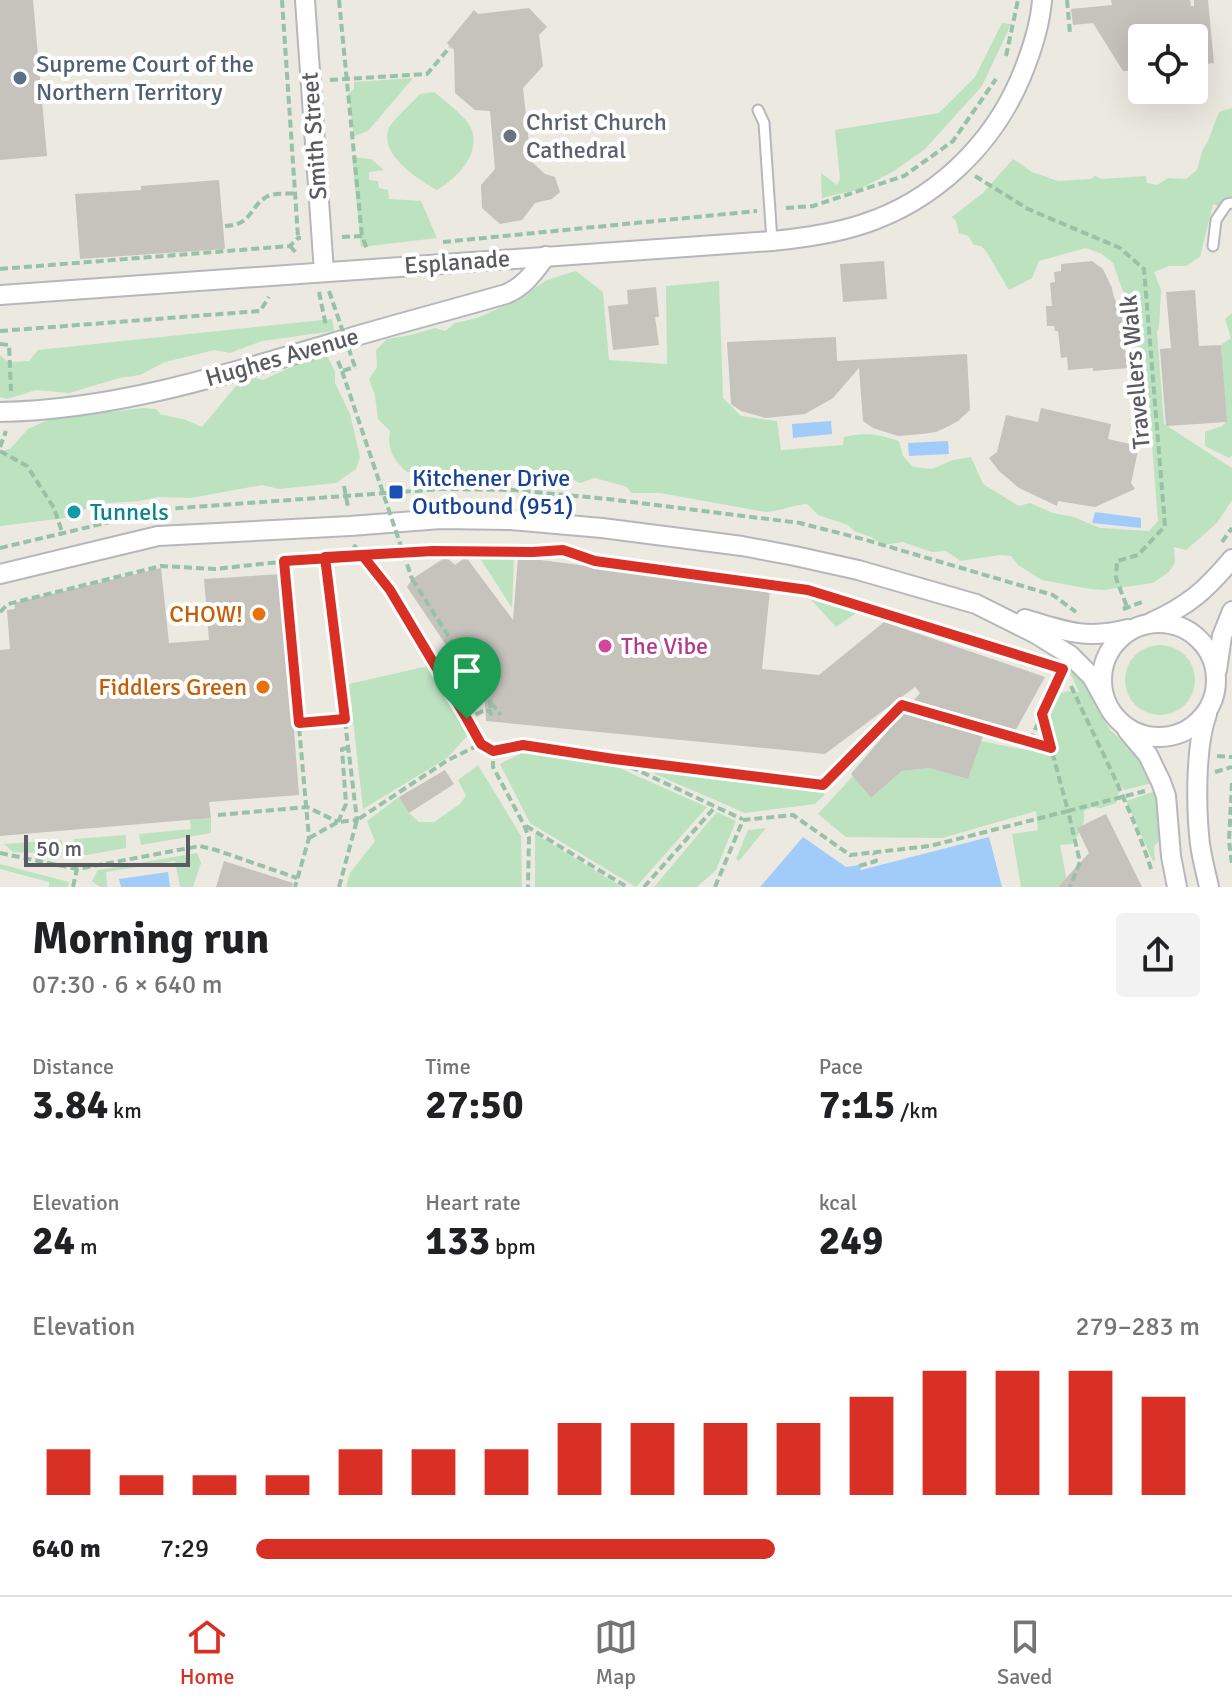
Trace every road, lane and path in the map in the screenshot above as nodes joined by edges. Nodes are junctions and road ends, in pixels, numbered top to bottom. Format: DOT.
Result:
graph roads {
  1 [pos="282,0"];
  2 [pos="305,0"];
  3 [pos="339,0"];
  4 [pos="1018,0"];
  5 [pos="1042,0"];
  6 [pos="1067,0"];
  7 [pos="1070,33"];
  8 [pos="450,47"];
  9 [pos="310,81"];
  10 [pos="287,82"];
  11 [pos="758,110"];
  12 [pos="961,166"];
  13 [pos="295,193"];
  14 [pos="1232,203"];
  15 [pos="781,209"];
  16 [pos="765,210"];
  17 [pos="225,226"];
  18 [pos="362,236"];
  19 [pos="772,241"];
  20 [pos="431,243"];
  21 [pos="1213,246"];
  22 [pos="546,256"];
  23 [pos="0,269"];
  24 [pos="324,272"];
  25 [pos="319,292"];
  26 [pos="306,293"];
  27 [pos="0,295"];
  28 [pos="270,296"];
  29 [pos="326,327"];
  30 [pos="0,331"];
  31 [pos="0,344"];
  32 [pos="9,345"];
  33 [pos="0,412"];
  34 [pos="0,451"];
  35 [pos="344,486"];
  36 [pos="348,509"];
  37 [pos="1232,528"];
  38 [pos="1225,553"];
  39 [pos="363,556"];
  40 [pos="71,557"];
  41 [pos="325,557"];
  42 [pos="284,561"];
  43 [pos="3,573"];
  44 [pos="1154,598"];
  45 [pos="976,604"];
  46 [pos="1232,611"];
  47 [pos="0,612"];
  48 [pos="1142,626"];
  49 [pos="1050,665"];
  50 [pos="1216,676"];
  51 [pos="490,701"];
  52 [pos="1211,704"];
  53 [pos="1113,712"];
  54 [pos="1042,714"];
  55 [pos="501,715"];
  56 [pos="345,719"];
  57 [pos="467,719"];
  58 [pos="299,723"];
  59 [pos="1030,741"];
  60 [pos="481,744"];
  61 [pos="349,748"];
  62 [pos="1051,748"];
  63 [pos="493,751"];
  64 [pos="614,759"];
  65 [pos="1232,767"];
  66 [pos="1199,777"];
  67 [pos="1232,783"];
  68 [pos="1163,787"];
  69 [pos="1122,797"];
  70 [pos="307,807"];
  71 [pos="715,807"];
  72 [pos="1068,811"];
  73 [pos="218,815"];
  74 [pos="357,820"];
  75 [pos="743,820"];
  76 [pos="338,822"];
  77 [pos="524,825"];
  78 [pos="309,838"];
  79 [pos="874,852"];
  80 [pos="0,853"];
  81 [pos="1232,864"];
  82 [pos="859,866"];
  83 [pos="77,869"];
  84 [pos="1153,875"];
  85 [pos="297,878"];
  86 [pos="73,887"];
  87 [pos="295,887"];
  88 [pos="339,887"];
  89 [pos="528,887"];
  90 [pos="627,887"];
  91 [pos="644,887"];
  92 [pos="715,887"];
  93 [pos="1070,887"];
  94 [pos="1177,887"];
  95 [pos="1209,887"];
  1 -- 10 [label="path"];
  2 -- 9 [label="street, Smith Street"];
  3 -- 18 [label="path"];
  4 -- 15 [label="path"];
  5 -- 12 [label="street, Esplanade"];
  6 -- 7 [label="path"];
  8 -- 9 [label="path"];
  9 -- 10 [label="path"];
  9 -- 24 [label="street, Smith Street"];
  10 -- 13 [label="path"];
  11 -- 19 [label="lane"];
  12 -- 19 [label="street, Esplanade"];
  12 -- 44 [label="path, Travellers Walk"];
  13 -- 17 [label="path"];
  13 -- 23 [label="path"];
  14 -- 21 [label="lane"];
  16 -- 20 [label="path"];
  19 -- 22 [label="street, Esplanade"];
  22 -- 24 [label="street, Esplanade"];
  22 -- 33 [label="street, Hughes Avenue"];
  24 -- 27 [label="street, Esplanade"];
  25 -- 26 [label="path"];
  25 -- 29 [label="path"];
  25 -- 51 [label="path, bridge"];
  28 -- 30 [label="path"];
  31 -- 32 [label="path"];
  34 -- 40 [label="path"];
  35 -- 36 [label="path"];
  37 -- 38 [label="path"];
  38 -- 48 [label="street"];
  39 -- 41 [label="path"];
  39 -- 49 [label="path"];
  39 -- 57 [label="path"];
  40 -- 43 [label="street"];
  40 -- 45 [label="street"];
  41 -- 42 [label="path"];
  41 -- 56 [label="path"];
  42 -- 47 [label="path"];
  42 -- 58 [label="path"];
  45 -- 48 [label="street"];
  45 -- 53 [label="street"];
  46 -- 50 [label="street"];
  48 -- 50 [label="street"];
  48 -- 53 [label="street"];
  50 -- 52 [label="street"];
  51 -- 55 [label="path"];
  51 -- 57 [label="path"];
  52 -- 53 [label="street"];
  52 -- 66 [label="street"];
  53 -- 68 [label="street"];
  54 -- 59 [label="path"];
  54 -- 62 [label="path"];
  54 -- 69 [label="path"];
  56 -- 58 [label="path"];
  56 -- 61 [label="path"];
  57 -- 60 [label="path"];
  58 -- 70 [label="path"];
  59 -- 62 [label="path"];
  59 -- 64 [label="path"];
  60 -- 63 [label="path"];
  60 -- 74 [label="path"];
  61 -- 74 [label="path"];
  61 -- 76 [label="path"];
  62 -- 72 [label="path"];
  63 -- 64 [label="path"];
  63 -- 77 [label="path"];
  64 -- 71 [label="path"];
  65 -- 66 [label="path"];
  66 -- 95 [label="street"];
  67 -- 81 [label="path"];
  68 -- 69 [label="path"];
  68 -- 94 [label="street"];
  69 -- 72 [label="path"];
  69 -- 84 [label="path"];
  70 -- 73 [label="path"];
  70 -- 76 [label="path"];
  70 -- 78 [label="path"];
  71 -- 75 [label="path"];
  71 -- 91 [label="path"];
  72 -- 79 [label="path"];
  72 -- 93 [label="path"];
  74 -- 76 [label="path"];
  74 -- 88 [label="path"];
  75 -- 79 [label="path"];
  75 -- 92 [label="path"];
  76 -- 78 [label="path"];
  77 -- 89 [label="path"];
  77 -- 90 [label="path"];
  78 -- 85 [label="path"];
  79 -- 82 [label="path"];
  80 -- 83 [label="path"];
  83 -- 85 [label="path"];
  83 -- 86 [label="path"];
  85 -- 87 [label="path"];
}
